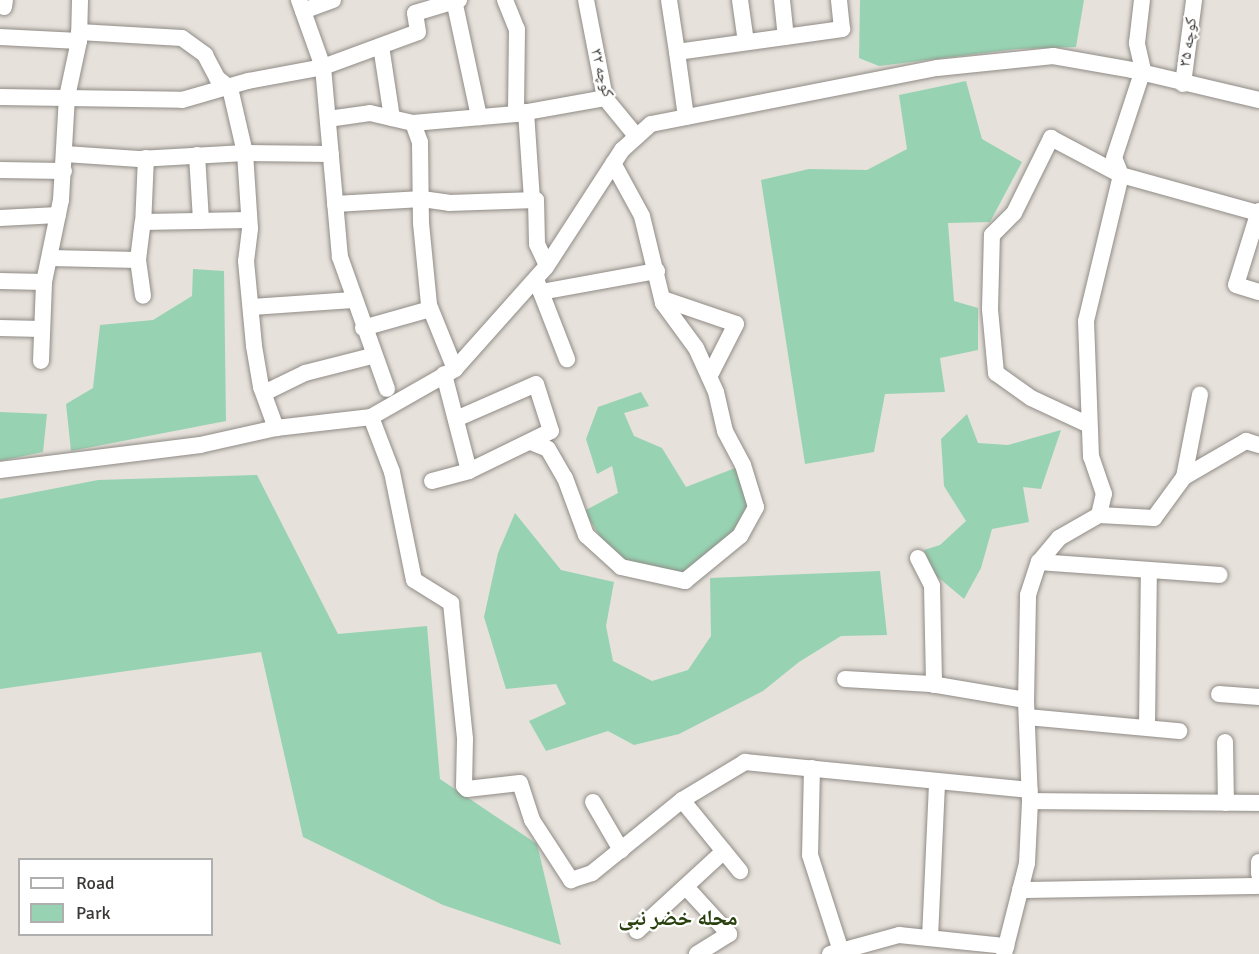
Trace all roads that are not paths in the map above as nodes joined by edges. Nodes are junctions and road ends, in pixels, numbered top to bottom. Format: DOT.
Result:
graph roads {
  1 [pos="80,0"];
  2 [pos="333,0"];
  3 [pos="505,0"];
  4 [pos="585,0"];
  5 [pos="669,0"];
  6 [pos="740,0"];
  7 [pos="782,0"];
  8 [pos="839,0"];
  9 [pos="1142,0"];
  10 [pos="1194,0"];
  11 [pos="456,1"];
  12 [pos="301,5"];
  13 [pos="79,36"];
  14 [pos="0,37"];
  15 [pos="786,37"];
  16 [pos="746,42"];
  17 [pos="381,46"];
  18 [pos="677,52"];
  19 [pos="324,67"];
  20 [pos="1143,73"];
  21 [pos="1183,84"];
  22 [pos="230,88"];
  23 [pos="0,97"];
  24 [pos="67,97"];
  25 [pos="605,98"];
  26 [pos="1259,100"];
  27 [pos="521,113"];
  28 [pos="478,117"];
  29 [pos="686,117"];
  30 [pos="392,118"];
  31 [pos="328,119"];
  32 [pos="413,123"];
  33 [pos="637,137"];
  34 [pos="245,153"];
  35 [pos="331,154"];
  36 [pos="198,155"];
  37 [pos="146,158"];
  38 [pos="65,163"];
  39 [pos="613,163"];
  40 [pos="0,170"];
  41 [pos="1121,175"];
  42 [pos="422,199"];
  43 [pos="532,200"];
  44 [pos="335,204"];
  45 [pos="1259,212"];
  46 [pos="57,215"];
  47 [pos="0,218"];
  48 [pos="249,220"];
  49 [pos="201,221"];
  50 [pos="143,226"];
  51 [pos="50,258"];
  52 [pos="138,260"];
  53 [pos="657,272"];
  54 [pos="541,279"];
  55 [pos="0,281"];
  56 [pos="44,282"];
  57 [pos="1259,292"];
  58 [pos="143,296"];
  59 [pos="663,299"];
  60 [pos="353,300"];
  61 [pos="252,307"];
  62 [pos="430,309"];
  63 [pos="0,328"];
  64 [pos="363,328"];
  65 [pos="41,329"];
  66 [pos="372,356"];
  67 [pos="567,359"];
  68 [pos="41,361"];
  69 [pos="450,372"];
  70 [pos="709,377"];
  71 [pos="387,389"];
  72 [pos="264,393"];
  73 [pos="1200,395"];
  74 [pos="371,417"];
  75 [pos="456,419"];
  76 [pos="1089,425"];
  77 [pos="276,428"];
  78 [pos="531,442"];
  79 [pos="1259,444"];
  80 [pos="0,470"];
  81 [pos="469,471"];
  82 [pos="1184,477"];
  83 [pos="432,481"];
  84 [pos="1100,516"];
  85 [pos="918,558"];
  86 [pos="1039,562"];
  87 [pos="1149,570"];
  88 [pos="1220,575"];
  89 [pos="845,679"];
  90 [pos="934,685"];
  91 [pos="1219,694"];
  92 [pos="1259,697"];
  93 [pos="1026,700"];
  94 [pos="1027,717"];
  95 [pos="1147,726"];
  96 [pos="1179,731"];
  97 [pos="1225,742"];
  98 [pos="812,768"];
  99 [pos="937,783"];
  100 [pos="1030,795"];
  101 [pos="682,800"];
  102 [pos="593,802"];
  103 [pos="1226,803"];
  104 [pos="1259,803"];
  105 [pos="621,850"];
  106 [pos="724,851"];
  107 [pos="1259,862"];
  108 [pos="740,871"];
  109 [pos="1259,874"];
  110 [pos="1259,886"];
  111 [pos="686,887"];
  112 [pos="1020,890"];
  113 [pos="638,931"];
  114 [pos="930,938"];
  115 [pos="1005,950"];
  116 [pos="838,953"];
  117 [pos="697,954"];
  1 -- 13 [label="street"];
  2 -- 12 [label="street"];
  3 -- 27 [label="street"];
  4 -- 25 [label="street, کوچه ۳۲"];
  5 -- 18 [label="street"];
  6 -- 16 [label="street"];
  7 -- 15 [label="street"];
  8 -- 15 [label="street"];
  9 -- 20 [label="street"];
  10 -- 21 [label="street, کوچه ۳۵"];
  11 -- 17 [label="street"];
  11 -- 28 [label="street"];
  12 -- 19 [label="street"];
  13 -- 14 [label="street"];
  13 -- 22 [label="street"];
  13 -- 24 [label="street"];
  15 -- 16 [label="street"];
  16 -- 18 [label="street"];
  17 -- 19 [label="street"];
  17 -- 30 [label="street"];
  18 -- 29 [label="street"];
  19 -- 22 [label="street"];
  19 -- 31 [label="street"];
  20 -- 21 [label="street"];
  20 -- 29 [label="street"];
  20 -- 41 [label="street"];
  21 -- 26 [label="street"];
  22 -- 24 [label="street"];
  22 -- 34 [label="street"];
  23 -- 24 [label="street"];
  24 -- 38 [label="street"];
  25 -- 27 [label="street"];
  25 -- 33 [label="street, کوچه ۳۲"];
  27 -- 28 [label="street"];
  27 -- 43 [label="street"];
  28 -- 32 [label="street"];
  29 -- 33 [label="street"];
  30 -- 31 [label="street"];
  30 -- 32 [label="street"];
  31 -- 35 [label="street"];
  32 -- 42 [label="street"];
  33 -- 39 [label="street"];
  34 -- 35 [label="street"];
  34 -- 36 [label="street"];
  34 -- 48 [label="street"];
  35 -- 44 [label="street"];
  36 -- 37 [label="street"];
  36 -- 49 [label="street"];
  37 -- 38 [label="street"];
  37 -- 50 [label="street"];
  38 -- 40 [label="street"];
  38 -- 46 [label="street"];
  39 -- 53 [label="street"];
  39 -- 54 [label="street"];
  41 -- 45 [label="street"];
  41 -- 76 [label="street"];
  41 -- 76 [label="street"];
  42 -- 43 [label="street"];
  42 -- 44 [label="street"];
  42 -- 62 [label="street"];
  43 -- 54 [label="street"];
  44 -- 60 [label="street"];
  45 -- 57 [label="street"];
  46 -- 47 [label="street"];
  46 -- 51 [label="street"];
  48 -- 49 [label="street"];
  48 -- 61 [label="street"];
  49 -- 50 [label="street"];
  50 -- 52 [label="street"];
  51 -- 52 [label="street"];
  51 -- 56 [label="street"];
  52 -- 58 [label="street"];
  53 -- 54 [label="street"];
  53 -- 59 [label="street"];
  54 -- 67 [label="street"];
  54 -- 69 [label="street"];
  55 -- 56 [label="street"];
  56 -- 65 [label="street"];
  59 -- 70 [label="street"];
  59 -- 70 [label="street"];
  60 -- 61 [label="street"];
  60 -- 64 [label="street"];
  61 -- 72 [label="street"];
  62 -- 64 [label="street"];
  62 -- 69 [label="street"];
  63 -- 65 [label="street"];
  64 -- 66 [label="street"];
  65 -- 68 [label="street"];
  66 -- 71 [label="street"];
  66 -- 72 [label="street"];
  69 -- 74 [label="street"];
  69 -- 75 [label="street"];
  70 -- 78 [label="street"];
  72 -- 77 [label="street"];
  73 -- 82 [label="street"];
  74 -- 77 [label="street"];
  74 -- 105 [label="street"];
  75 -- 78 [label="street"];
  75 -- 81 [label="street"];
  76 -- 84 [label="street"];
  77 -- 80 [label="street"];
  78 -- 81 [label="street"];
  79 -- 82 [label="street"];
  81 -- 83 [label="street"];
  82 -- 84 [label="street"];
  84 -- 86 [label="street"];
  85 -- 90 [label="street"];
  86 -- 87 [label="street"];
  86 -- 93 [label="street"];
  87 -- 88 [label="street"];
  87 -- 95 [label="street"];
  89 -- 90 [label="street"];
  90 -- 93 [label="street"];
  91 -- 92 [label="street"];
  93 -- 94 [label="street"];
  94 -- 95 [label="street"];
  94 -- 100 [label="street"];
  95 -- 96 [label="street"];
  97 -- 103 [label="street"];
  98 -- 99 [label="street"];
  98 -- 101 [label="street"];
  98 -- 116 [label="street"];
  99 -- 100 [label="street"];
  99 -- 114 [label="street"];
  100 -- 103 [label="street"];
  100 -- 112 [label="street"];
  101 -- 105 [label="street"];
  101 -- 106 [label="street"];
  102 -- 105 [label="street"];
  103 -- 104 [label="street"];
  106 -- 108 [label="street"];
  106 -- 111 [label="street"];
  107 -- 109 [label="street"];
  110 -- 112 [label="street"];
  111 -- 113 [label="street"];
  111 -- 117 [label="street"];
  112 -- 115 [label="street"];
  114 -- 115 [label="street"];
  114 -- 116 [label="street"];
}
